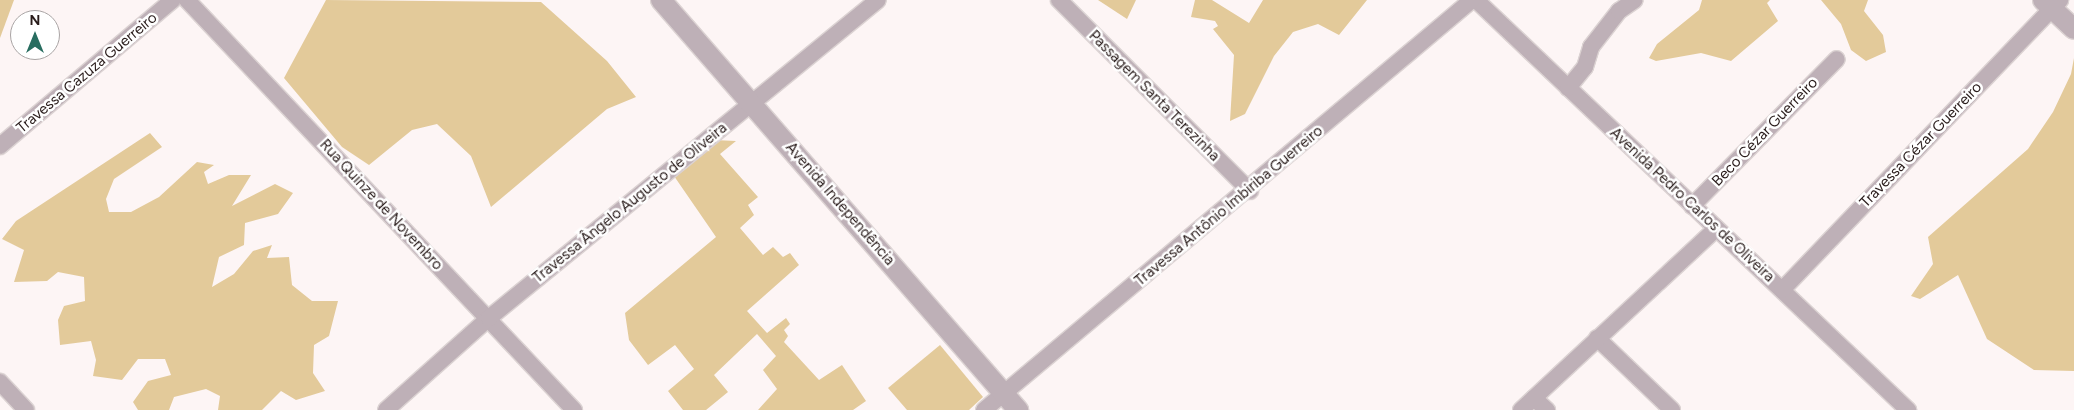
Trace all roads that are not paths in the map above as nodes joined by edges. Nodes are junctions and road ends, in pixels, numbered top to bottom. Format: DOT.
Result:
graph roads {
  1 [pos="173,0"];
  2 [pos="187,0"];
  3 [pos="661,0"];
  4 [pos="878,0"];
  5 [pos="1059,0"];
  6 [pos="1474,0"];
  7 [pos="1634,0"];
  8 [pos="2051,3"];
  9 [pos="2074,29"];
  10 [pos="1837,59"];
  11 [pos="1568,88"];
  12 [pos="753,104"];
  13 [pos="0,146"];
  14 [pos="1250,190"];
  15 [pos="1692,206"];
  16 [pos="1716,229"];
  17 [pos="1782,290"];
  18 [pos="489,318"];
  19 [pos="1597,338"];
  20 [pos="0,382"];
  21 [pos="1004,394"];
  22 [pos="1534,398"];
  23 [pos="26,410"];
  24 [pos="386,410"];
  25 [pos="574,410"];
  26 [pos="984,410"];
  27 [pos="1018,410"];
  28 [pos="1521,410"];
  29 [pos="1547,410"];
  30 [pos="1672,410"];
  31 [pos="1908,410"];
  1 -- 13 [label="street, Travessa Cazuza Guerreiro"];
  2 -- 18 [label="street, Rua Quinze de Novembro"];
  3 -- 12 [label="street, Avenida Independência"];
  4 -- 12 [label="street, Travessa Ângelo Augusto de Oliveira"];
  5 -- 14 [label="street, Passagem Santa Terezinha"];
  6 -- 11 [label="street, Avenida Pedro Carlos de Oliveira"];
  6 -- 14 [label="street, Travessa Antônio Imbiriba Guerreiro"];
  7 -- 11 [label="street"];
  8 -- 9 [label="street"];
  8 -- 17 [label="street, Travessa Cézar Guerreiro"];
  10 -- 15 [label="street, Beco Cézar Guerreiro"];
  11 -- 15 [label="street, Avenida Pedro Carlos de Oliveira"];
  12 -- 18 [label="street, Travessa Ângelo Augusto de Oliveira"];
  12 -- 21 [label="street, Avenida Independência"];
  14 -- 21 [label="street, Travessa Antônio Imbiriba Guerreiro"];
  15 -- 16 [label="street, Avenida Pedro Carlos de Oliveira"];
  16 -- 17 [label="street, Avenida Pedro Carlos de Oliveira"];
  16 -- 19 [label="street"];
  17 -- 31 [label="street, Avenida Pedro Carlos de Oliveira"];
  18 -- 24 [label="street, Travessa Ângelo Augusto de Oliveira"];
  18 -- 25 [label="street, Rua Quinze de Novembro"];
  19 -- 22 [label="street"];
  19 -- 30 [label="street"];
  20 -- 23 [label="street"];
  21 -- 26 [label="street, Travessa Antônio Imbiriba Guerreiro"];
  21 -- 27 [label="street, Avenida Independência"];
  22 -- 28 [label="street"];
  22 -- 29 [label="street"];
}
